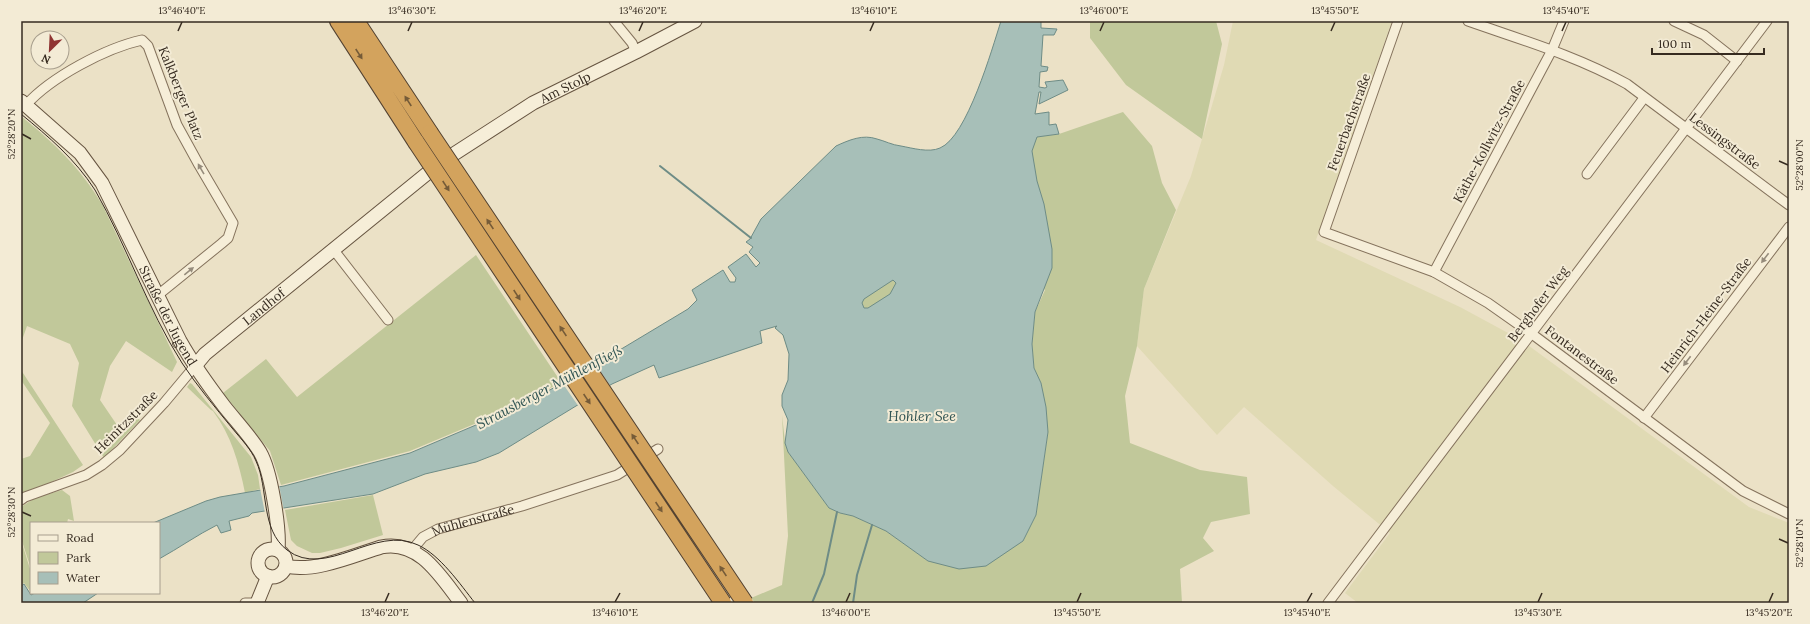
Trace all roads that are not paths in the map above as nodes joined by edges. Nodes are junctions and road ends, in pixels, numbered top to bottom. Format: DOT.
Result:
graph roads {
  1 [pos="338,21"];
  2 [pos="356,21"];
  3 [pos="614,21"];
  4 [pos="695,21"];
  5 [pos="1398,21"];
  6 [pos="1468,21"];
  7 [pos="1564,21"];
  8 [pos="1674,21"];
  9 [pos="1767,21"];
  10 [pos="1552,50"];
  11 [pos="636,52"];
  12 [pos="1737,62"];
  13 [pos="1644,98"];
  14 [pos="24,103"];
  15 [pos="1687,129"];
  16 [pos="423,138"];
  17 [pos="440,163"];
  18 [pos="1587,174"];
  19 [pos="1789,205"];
  20 [pos="1789,227"];
  21 [pos="1324,232"];
  22 [pos="334,250"];
  23 [pos="1434,272"];
  24 [pos="158,294"];
  25 [pos="388,320"];
  26 [pos="1532,334"];
  27 [pos="195,366"];
  28 [pos="1644,418"];
  29 [pos="658,450"];
  30 [pos="21,500"];
  31 [pos="1789,514"];
  32 [pos="278,550"];
  33 [pos="412,550"];
  34 [pos="286,566"];
  35 [pos="268,576"];
  36 [pos="245,603"];
  37 [pos="257,603"];
  38 [pos="461,603"];
  39 [pos="724,603"];
  40 [pos="745,603"];
  41 [pos="1328,603"];
  1 -- 16 [label="highway, one-way"];
  16 -- 2 [label="highway, one-way"];
  3 -- 11 [label="street"];
  4 -- 11 [label="main road, Am Stolp"];
  5 -- 21 [label="street, Feuerbachstraße"];
  6 -- 10 [label="street, Lessingstraße"];
  7 -- 10 [label="street, Käthe-Kollwitz-Straße"];
  8 -- 12 [label="street"];
  9 -- 12 [label="street, Berghofer Weg"];
  10 -- 13 [label="street, Lessingstraße"];
  10 -- 23 [label="street, Käthe-Kollwitz-Straße"];
  11 -- 17 [label="main road, Am Stolp"];
  12 -- 15 [label="street, Berghofer Weg"];
  13 -- 15 [label="street, Lessingstraße"];
  13 -- 18 [label="street"];
  14 -- 24 [label="main road, Straße der Jugend"];
  24 -- 14 [label="street, Kalkberger Platz, one-way"];
  15 -- 19 [label="street, Lessingstraße"];
  15 -- 26 [label="street, Berghofer Weg"];
  16 -- 39 [label="highway, one-way, bridge"];
  40 -- 16 [label="highway, one-way, bridge"];
  17 -- 22 [label="main road, Landhof"];
  20 -- 28 [label="street, Heinrich-Heine-Straße, one-way"];
  21 -- 23 [label="street, Fontanestraße"];
  22 -- 25 [label="street"];
  22 -- 27 [label="main road, Landhof"];
  23 -- 26 [label="street, Fontanestraße"];
  24 -- 27 [label="main road, Straße der Jugend"];
  26 -- 28 [label="street, Fontanestraße"];
  26 -- 41 [label="street, Berghofer Weg"];
  27 -- 30 [label="street, Heinitzstraße"];
  27 -- 32 [label="main road, Straße der Jugend"];
  28 -- 31 [label="street, Fontanestraße"];
  29 -- 33 [label="street, Mühlenstraße"];
  32 -- 34 [label="main road"];
  32 -- 35 [label="main road"];
  33 -- 34 [label="main road"];
  33 -- 38 [label="main road"];
  34 -- 35 [label="main road"];
  35 -- 37 [label="main road"];
  36 -- 37 [label="street"];
}
